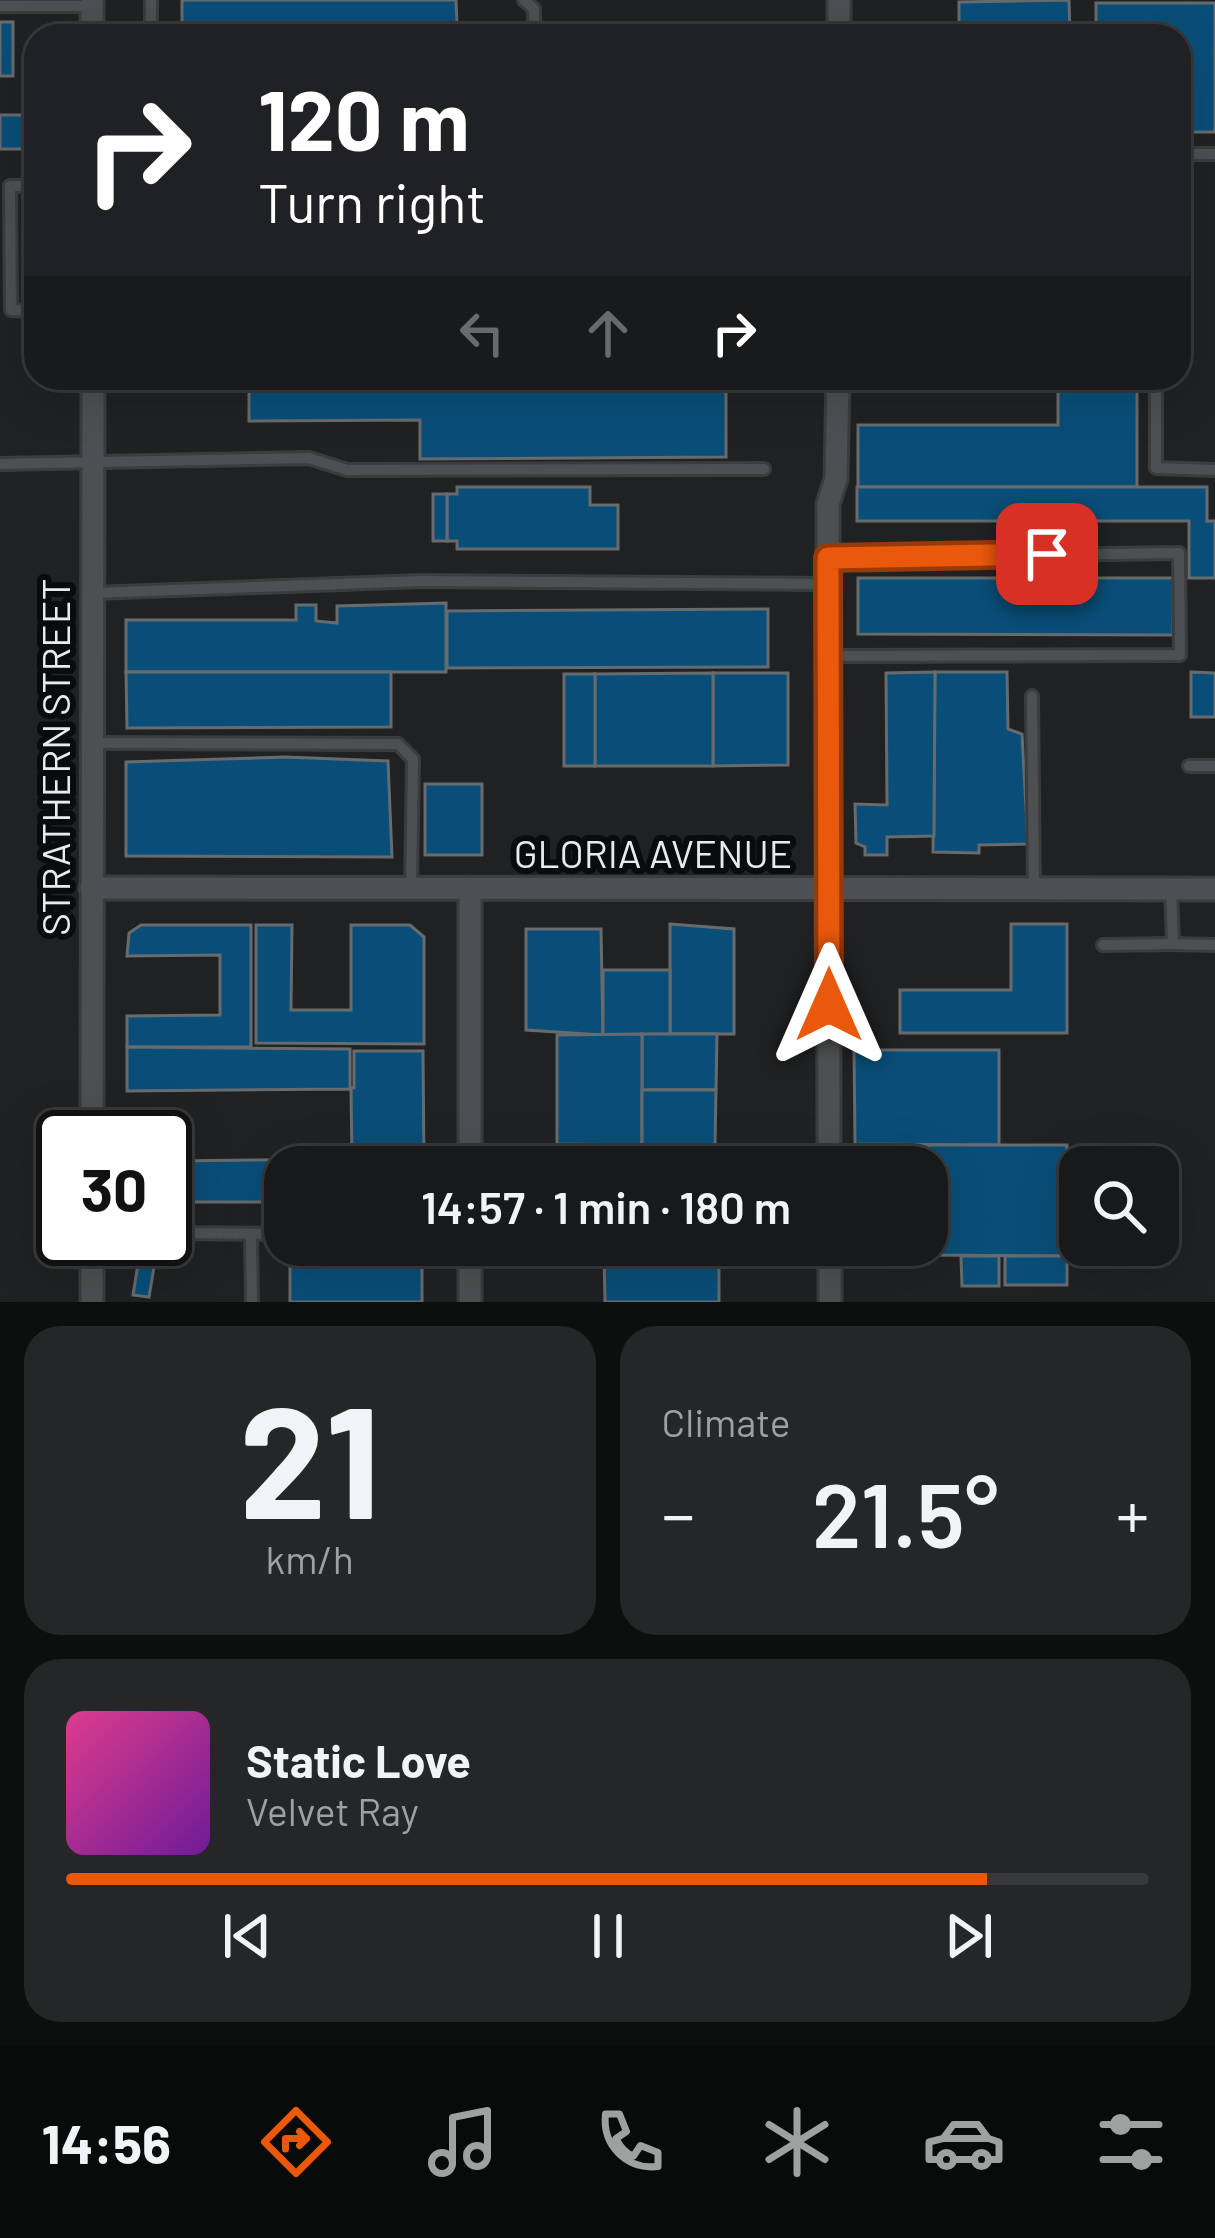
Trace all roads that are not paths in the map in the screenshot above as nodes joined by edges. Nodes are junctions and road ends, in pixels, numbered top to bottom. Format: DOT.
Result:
graph roads {
  1 [pos="92,3"];
  2 [pos="0,6"];
  3 [pos="5,187"];
  4 [pos="24,311"];
  5 [pos="93,390"];
  6 [pos="837,390"];
  7 [pos="1156,390"];
  8 [pos="0,464"];
  9 [pos="93,464"];
  10 [pos="764,469"];
  11 [pos="1215,470"];
  12 [pos="828,558"];
  13 [pos="828,584"];
  14 [pos="92,593"];
  15 [pos="828,656"];
  16 [pos="1032,695"];
  17 [pos="92,743"];
  18 [pos="1189,766"];
  19 [pos="1215,766"];
  20 [pos="92,888"];
  21 [pos="1172,889"];
  22 [pos="1215,889"];
  23 [pos="411,890"];
  24 [pos="470,890"];
  25 [pos="828,890"];
  26 [pos="1034,890"];
  27 [pos="1173,944"];
  28 [pos="1102,945"];
  29 [pos="1215,945"];
  30 [pos="92,1110"];
  31 [pos="470,1146"];
  32 [pos="830,1146"];
  33 [pos="192,1234"];
  34 [pos="251,1235"];
  35 [pos="264,1235"];
  36 [pos="92,1266"];
  37 [pos="470,1266"];
  38 [pos="830,1266"];
  39 [pos="92,1302"];
  40 [pos="252,1302"];
  41 [pos="470,1302"];
  42 [pos="830,1302"];
  1 -- 2 [label="lane"];
  3 -- 4 [label="lane"];
  5 -- 9 [label="street, STRATHERN STREET"];
  6 -- 12 [label="street"];
  7 -- 11 [label="lane"];
  8 -- 9 [label="lane"];
  9 -- 10 [label="lane"];
  9 -- 14 [label="street, STRATHERN STREET"];
  12 -- 13 [label="street"];
  12 -- 15 [label="lane"];
  13 -- 14 [label="lane"];
  13 -- 15 [label="street"];
  14 -- 17 [label="street, STRATHERN STREET"];
  15 -- 25 [label="street"];
  16 -- 26 [label="lane"];
  17 -- 20 [label="street, STRATHERN STREET"];
  17 -- 23 [label="lane"];
  18 -- 19 [label="lane"];
  20 -- 23 [label="street, GLORIA AVENUE"];
  20 -- 30 [label="street, STRATHERN STREET"];
  21 -- 22 [label="street, GLORIA AVENUE"];
  21 -- 26 [label="street, GLORIA AVENUE"];
  21 -- 27 [label="lane"];
  23 -- 24 [label="street, GLORIA AVENUE"];
  24 -- 25 [label="street, GLORIA AVENUE"];
  24 -- 31 [label="street"];
  25 -- 26 [label="street, GLORIA AVENUE"];
  25 -- 32 [label="street"];
  27 -- 28 [label="lane"];
  27 -- 29 [label="lane"];
  33 -- 34 [label="lane"];
  34 -- 35 [label="lane"];
  34 -- 40 [label="lane"];
  36 -- 39 [label="street"];
  37 -- 41 [label="street"];
  38 -- 42 [label="street"];
}
